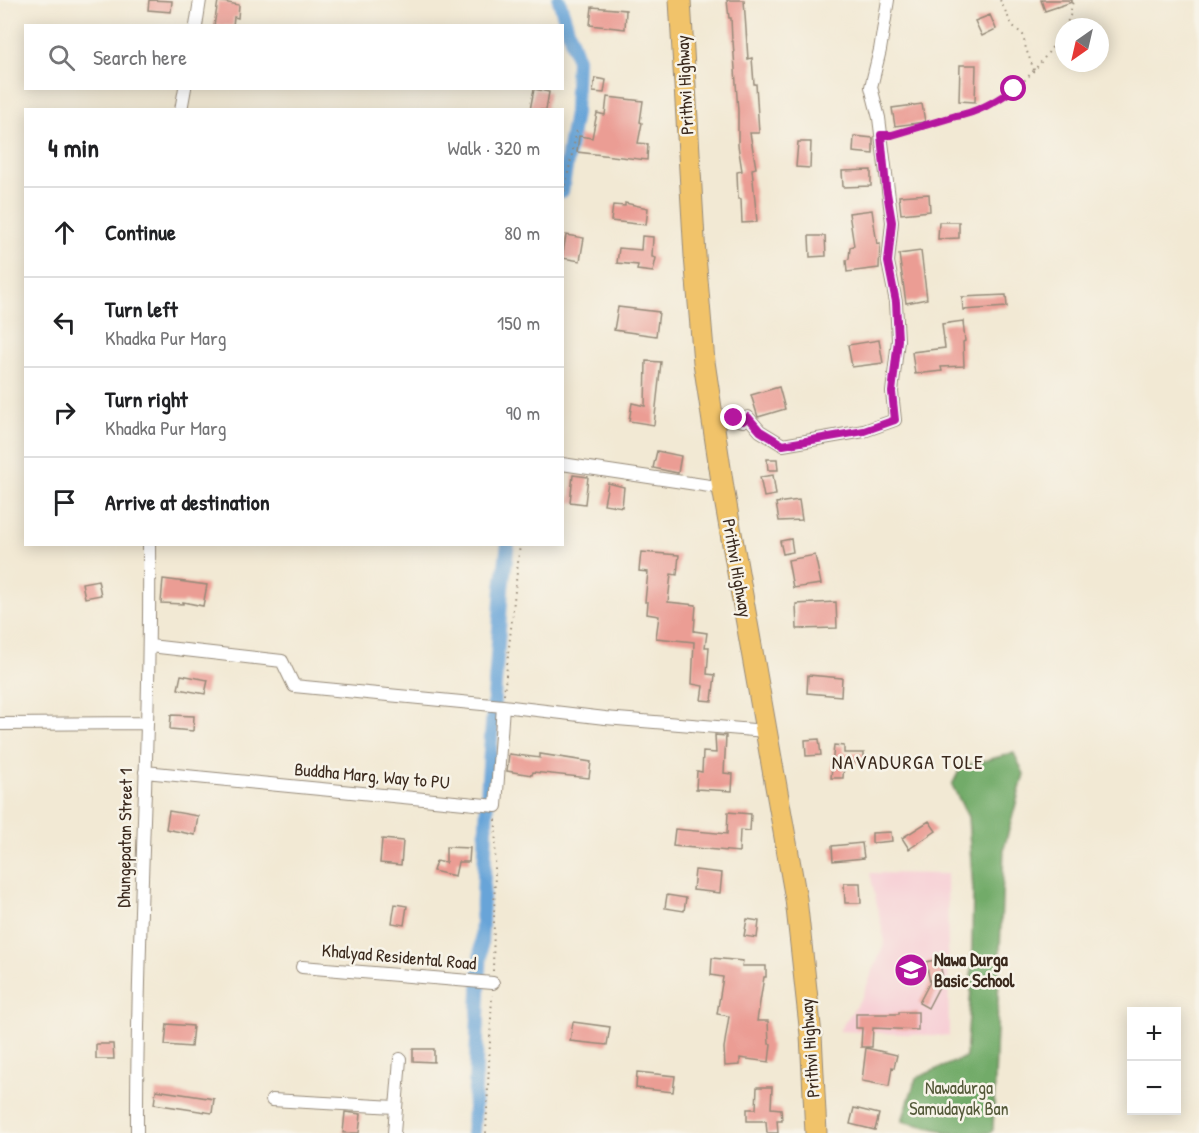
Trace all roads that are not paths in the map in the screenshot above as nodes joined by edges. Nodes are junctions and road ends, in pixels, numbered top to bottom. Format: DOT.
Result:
graph roads {
  1 [pos="200,0"];
  2 [pos="680,0"];
  3 [pos="888,0"];
  4 [pos="196,24"];
  5 [pos="185,90"];
  6 [pos="182,108"];
  7 [pos="711,413"];
  8 [pos="564,464"];
  9 [pos="723,488"];
  10 [pos="149,546"];
  11 [pos="150,646"];
  12 [pos="503,706"];
  13 [pos="146,723"];
  14 [pos="0,724"];
  15 [pos="766,731"];
  16 [pos="145,772"];
  17 [pos="302,967"];
  18 [pos="493,983"];
  19 [pos="400,1059"];
  20 [pos="272,1100"];
  21 [pos="395,1107"];
  22 [pos="137,1133"];
  23 [pos="394,1133"];
  24 [pos="816,1133"];
  1 -- 4 [label="street"];
  2 -- 7 [label="highway, Prithvi Highway"];
  3 -- 7 [label="street"];
  5 -- 6 [label="street"];
  7 -- 9 [label="highway, Prithvi Highway"];
  8 -- 9 [label="street"];
  9 -- 15 [label="highway, Prithvi Highway"];
  10 -- 11 [label="street, Dhungepatan Street 1"];
  11 -- 12 [label="street"];
  11 -- 13 [label="street, Dhungepatan Street 1"];
  12 -- 15 [label="street"];
  12 -- 16 [label="street, Buddha Marg, Way to PU"];
  13 -- 14 [label="street"];
  13 -- 16 [label="street, Dhungepatan Street 1"];
  15 -- 24 [label="highway, Prithvi Highway"];
  16 -- 22 [label="street, Dhungepatan Street 1"];
  17 -- 18 [label="street, Khalyad Residental Road"];
  19 -- 21 [label="street"];
  20 -- 21 [label="street"];
  21 -- 23 [label="street"];
}
